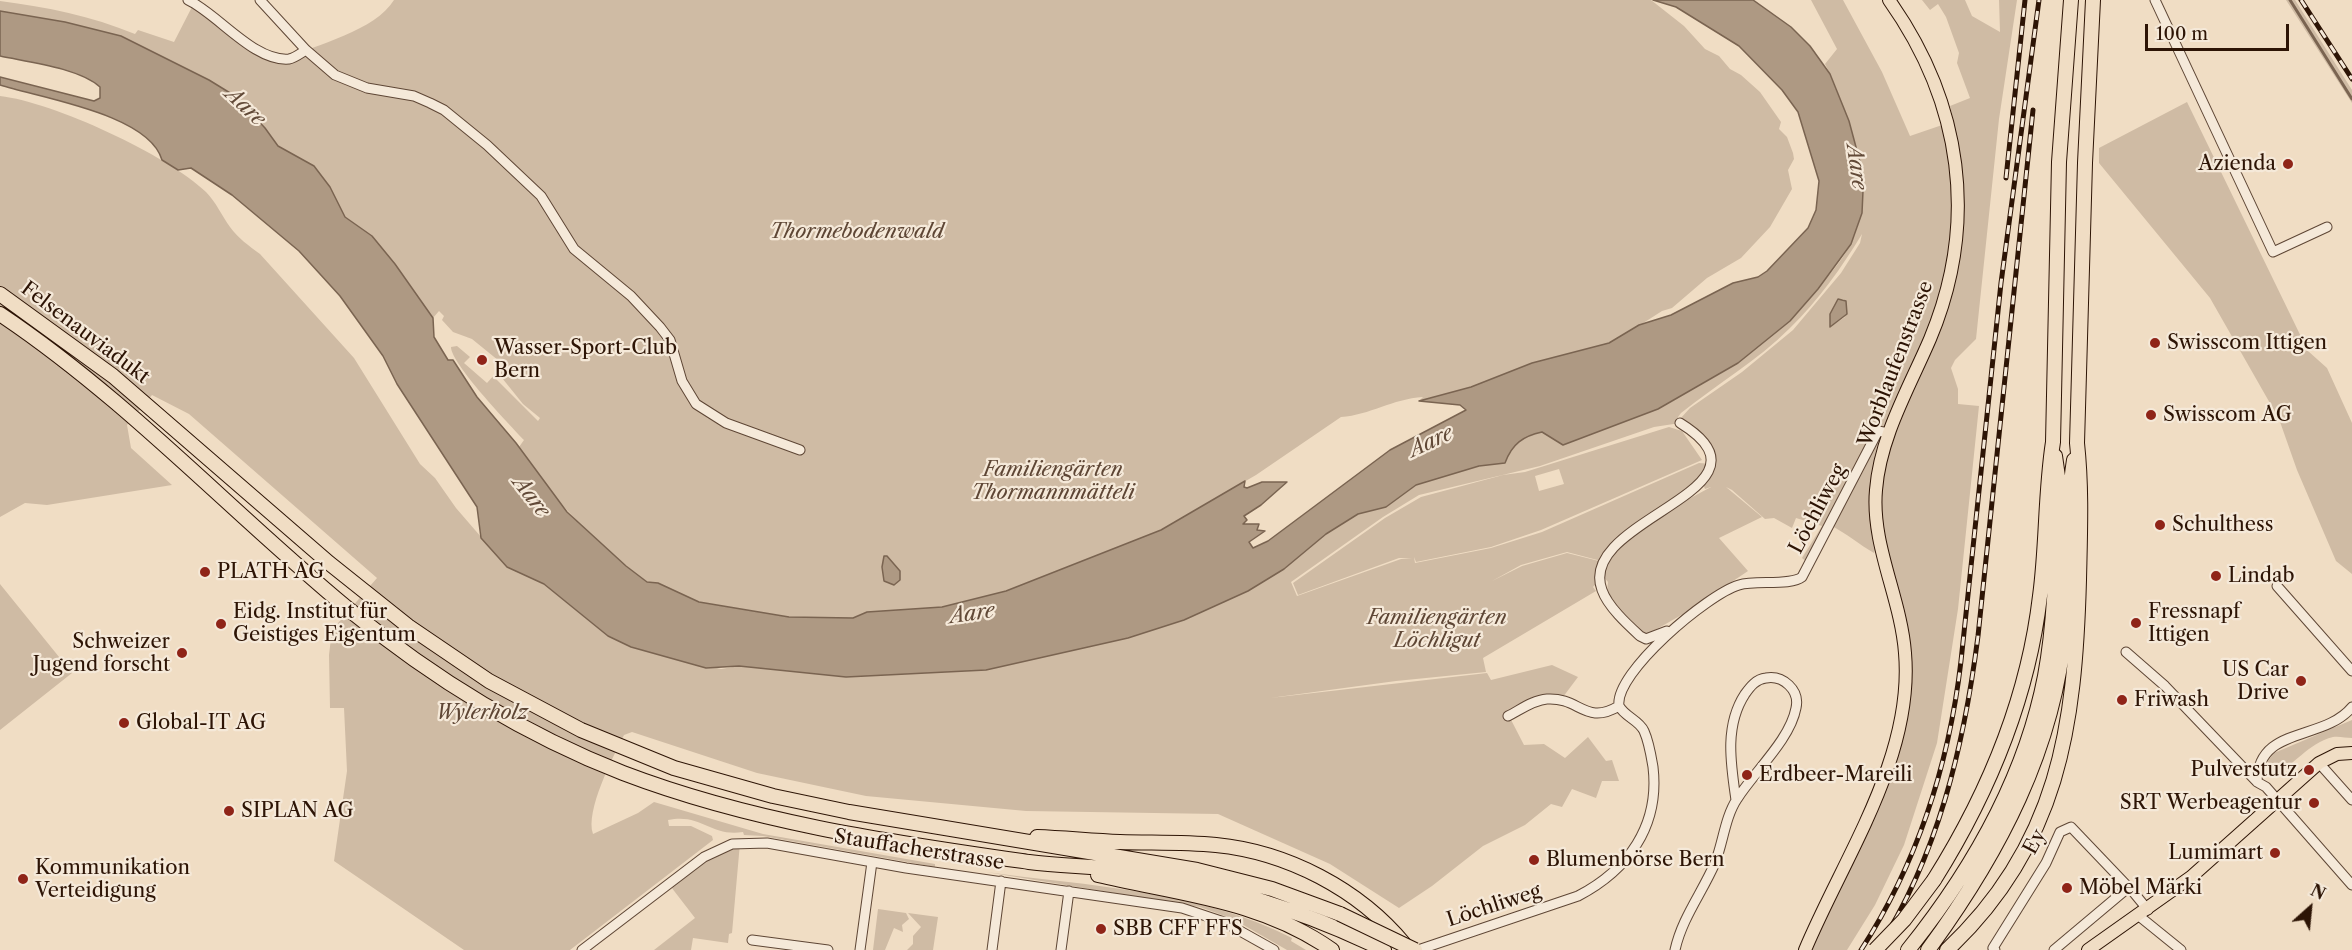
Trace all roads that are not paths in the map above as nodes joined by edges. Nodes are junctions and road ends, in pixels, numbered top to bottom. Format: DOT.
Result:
graph roads {
  1 [pos="188,0"];
  2 [pos="260,0"];
  3 [pos="1889,0"];
  4 [pos="2071,0"];
  5 [pos="2093,0"];
  6 [pos="2155,0"];
  7 [pos="306,50"];
  8 [pos="2327,227"];
  9 [pos="0,294"];
  10 [pos="0,314"];
  11 [pos="1680,423"];
  12 [pos="1889,433"];
  13 [pos="2053,442"];
  14 [pos="2077,443"];
  15 [pos="800,450"];
  16 [pos="2277,586"];
  17 [pos="1669,630"];
  18 [pos="2126,652"];
  19 [pos="2352,671"];
  20 [pos="1619,706"];
  21 [pos="2352,707"];
  22 [pos="1508,716"];
  23 [pos="2352,753"];
  24 [pos="2319,763"];
  25 [pos="2257,782"];
  26 [pos="1736,800"];
  27 [pos="2276,800"];
  28 [pos="2352,800"];
  29 [pos="996,835"];
  30 [pos="872,862"];
  31 [pos="1064,867"];
  32 [pos="1001,881"];
  33 [pos="2352,885"];
  34 [pos="2129,887"];
  35 [pos="1069,891"];
  36 [pos="2143,913"];
  37 [pos="752,940"];
  38 [pos="582,950"];
  39 [pos="828,950"];
  40 [pos="861,950"];
  41 [pos="992,950"];
  42 [pos="1060,950"];
  43 [pos="1274,950"];
  44 [pos="1332,950"];
  45 [pos="1384,950"];
  46 [pos="1410,950"];
  47 [pos="1417,950"];
  48 [pos="1675,950"];
  49 [pos="1805,950"];
  50 [pos="1875,950"];
  51 [pos="1908,950"];
  52 [pos="1928,950"];
  53 [pos="1947,950"];
  54 [pos="1995,950"];
  55 [pos="2054,950"];
  56 [pos="2088,950"];
  57 [pos="2181,950"];
  1 -- 7 [label="street"];
  2 -- 7 [label="street"];
  3 -- 12 [label="main road, Worblaufenstrasse"];
  4 -- 13 [label="highway"];
  5 -- 14 [label="highway"];
  6 -- 8 [label="street"];
  7 -- 15 [label="street"];
  9 -- 29 [label="highway, Felsenauviadukt"];
  10 -- 31 [label="highway, Felsenauviadukt"];
  11 -- 17 [label="street, Löchliweg"];
  12 -- 17 [label="street, Löchliweg"];
  12 -- 49 [label="main road, Worblaufenstrasse"];
  13 -- 50 [label="highway, bridge"];
  13 -- 51 [label="highway"];
  14 -- 52 [label="highway"];
  14 -- 53 [label="highway"];
  16 -- 19 [label="street"];
  17 -- 20 [label="street, Löchliweg"];
  18 -- 25 [label="street"];
  20 -- 22 [label="street"];
  20 -- 47 [label="street, Löchliweg"];
  21 -- 25 [label="street"];
  23 -- 24 [label="main road"];
  24 -- 27 [label="main road"];
  24 -- 28 [label="street"];
  25 -- 27 [label="street"];
  26 -- 26 [label="street"];
  26 -- 48 [label="street"];
  27 -- 33 [label="street"];
  27 -- 36 [label="main road"];
  29 -- 46 [label="highway, bridge"];
  29 -- 47 [label="highway, bridge"];
  30 -- 32 [label="street, Stauffacherstrasse"];
  30 -- 38 [label="street, Stauffacherstrasse"];
  30 -- 40 [label="street"];
  31 -- 44 [label="highway"];
  31 -- 45 [label="highway"];
  32 -- 35 [label="street, Stauffacherstrasse"];
  32 -- 41 [label="street"];
  34 -- 36 [label="street, Ey"];
  34 -- 54 [label="street, Ey"];
  34 -- 55 [label="street"];
  35 -- 42 [label="street"];
  35 -- 43 [label="street, Stauffacherstrasse"];
  36 -- 56 [label="main road"];
  36 -- 57 [label="street, Ey"];
  37 -- 39 [label="street"];
}
